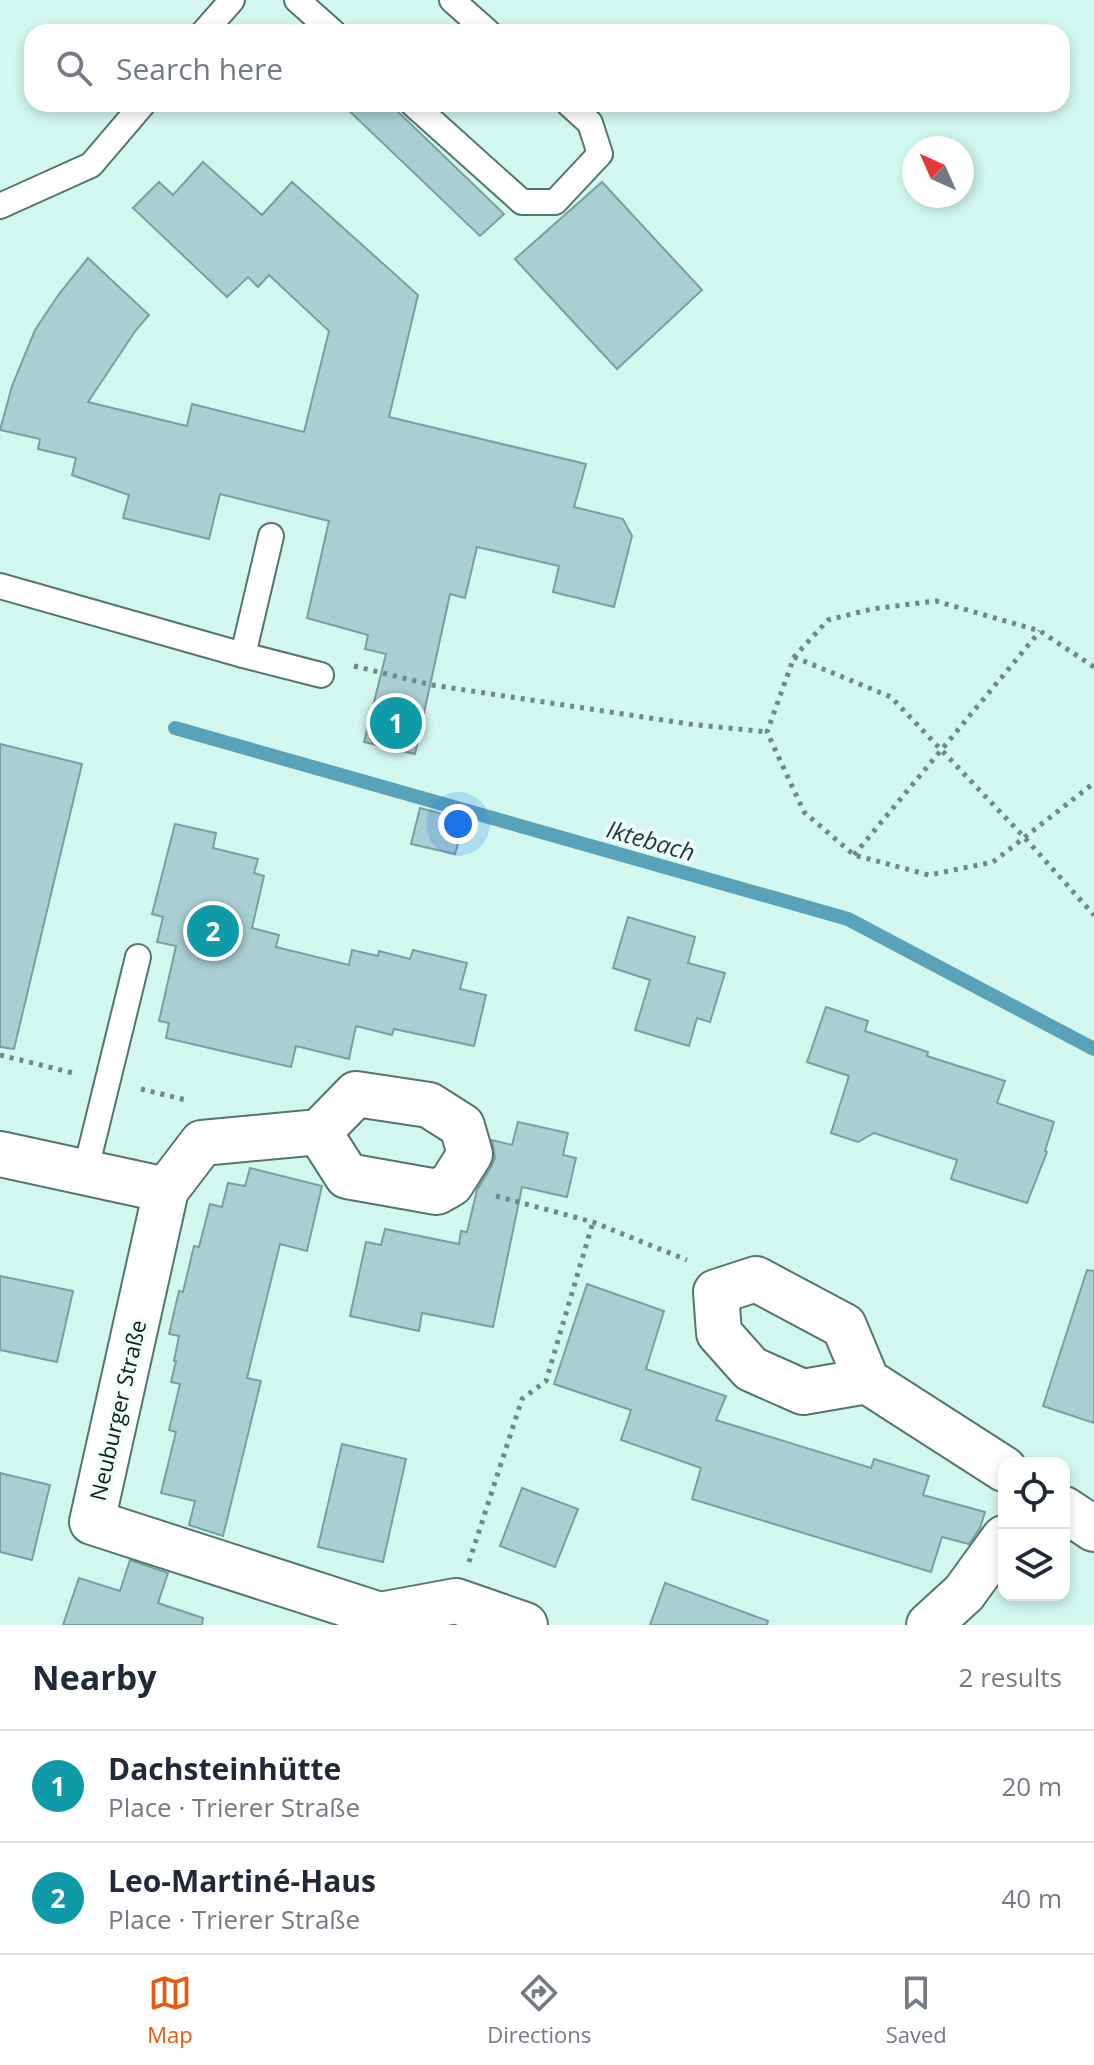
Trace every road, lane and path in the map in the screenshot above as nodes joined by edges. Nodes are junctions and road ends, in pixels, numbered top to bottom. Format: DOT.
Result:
graph roads {
  1 [pos="232,0"];
  2 [pos="297,0"];
  3 [pos="452,0"];
  4 [pos="211,24"];
  5 [pos="324,24"];
  6 [pos="479,24"];
  7 [pos="136,112"];
  8 [pos="422,112"];
  9 [pos="578,112"];
  10 [pos="0,206"];
  11 [pos="271,536"];
  12 [pos="0,586"];
  13 [pos="1040,631"];
  14 [pos="243,655"];
  15 [pos="794,657"];
  16 [pos="353,665"];
  17 [pos="1094,667"];
  18 [pos="321,675"];
  19 [pos="767,732"];
  20 [pos="942,750"];
  21 [pos="1094,783"];
  22 [pos="1024,837"];
  23 [pos="854,855"];
  24 [pos="1094,915"];
  25 [pos="138,957"];
  26 [pos="0,1055"];
  27 [pos="107,1081"];
  28 [pos="198,1103"];
  29 [pos="319,1132"];
  30 [pos="0,1154"];
  31 [pos="85,1173"];
  32 [pos="451,1184"];
  33 [pos="166,1190"];
  34 [pos="593,1222"];
  35 [pos="716,1292"];
  36 [pos="867,1381"];
  37 [pos="998,1465"];
  38 [pos="1070,1513"];
  39 [pos="1094,1529"];
  40 [pos="998,1546"];
  41 [pos="456,1601"];
  42 [pos="384,1620"];
  43 [pos="525,1625"];
  44 [pos="929,1625"];
  1 -- 4 [label="lane"];
  2 -- 5 [label="lane"];
  3 -- 6 [label="lane"];
  7 -- 10 [label="lane"];
  8 -- 9 [label="lane"];
  11 -- 14 [label="lane"];
  12 -- 14 [label="lane"];
  13 -- 15 [label="path"];
  13 -- 17 [label="path"];
  13 -- 20 [label="path"];
  14 -- 18 [label="lane"];
  15 -- 19 [label="path"];
  15 -- 20 [label="path"];
  16 -- 19 [label="path"];
  19 -- 23 [label="path"];
  20 -- 22 [label="path"];
  20 -- 23 [label="path"];
  21 -- 22 [label="path"];
  22 -- 23 [label="path"];
  22 -- 24 [label="path"];
  25 -- 27 [label="lane"];
  26 -- 27 [label="path"];
  27 -- 28 [label="path"];
  27 -- 31 [label="lane"];
  29 -- 32 [label="street"];
  29 -- 32 [label="street"];
  29 -- 33 [label="street"];
  30 -- 31 [label="street"];
  31 -- 33 [label="street"];
  32 -- 34 [label="path"];
  33 -- 42 [label="street, Neuburger Straße"];
  34 -- 35 [label="path"];
  34 -- 41 [label="path"];
  35 -- 36 [label="street"];
  35 -- 36 [label="street"];
  36 -- 37 [label="street"];
  38 -- 39 [label="street"];
  40 -- 44 [label="street"];
  41 -- 42 [label="street, Neuburger Straße"];
  41 -- 43 [label="street, Neuburger Straße"];
}
